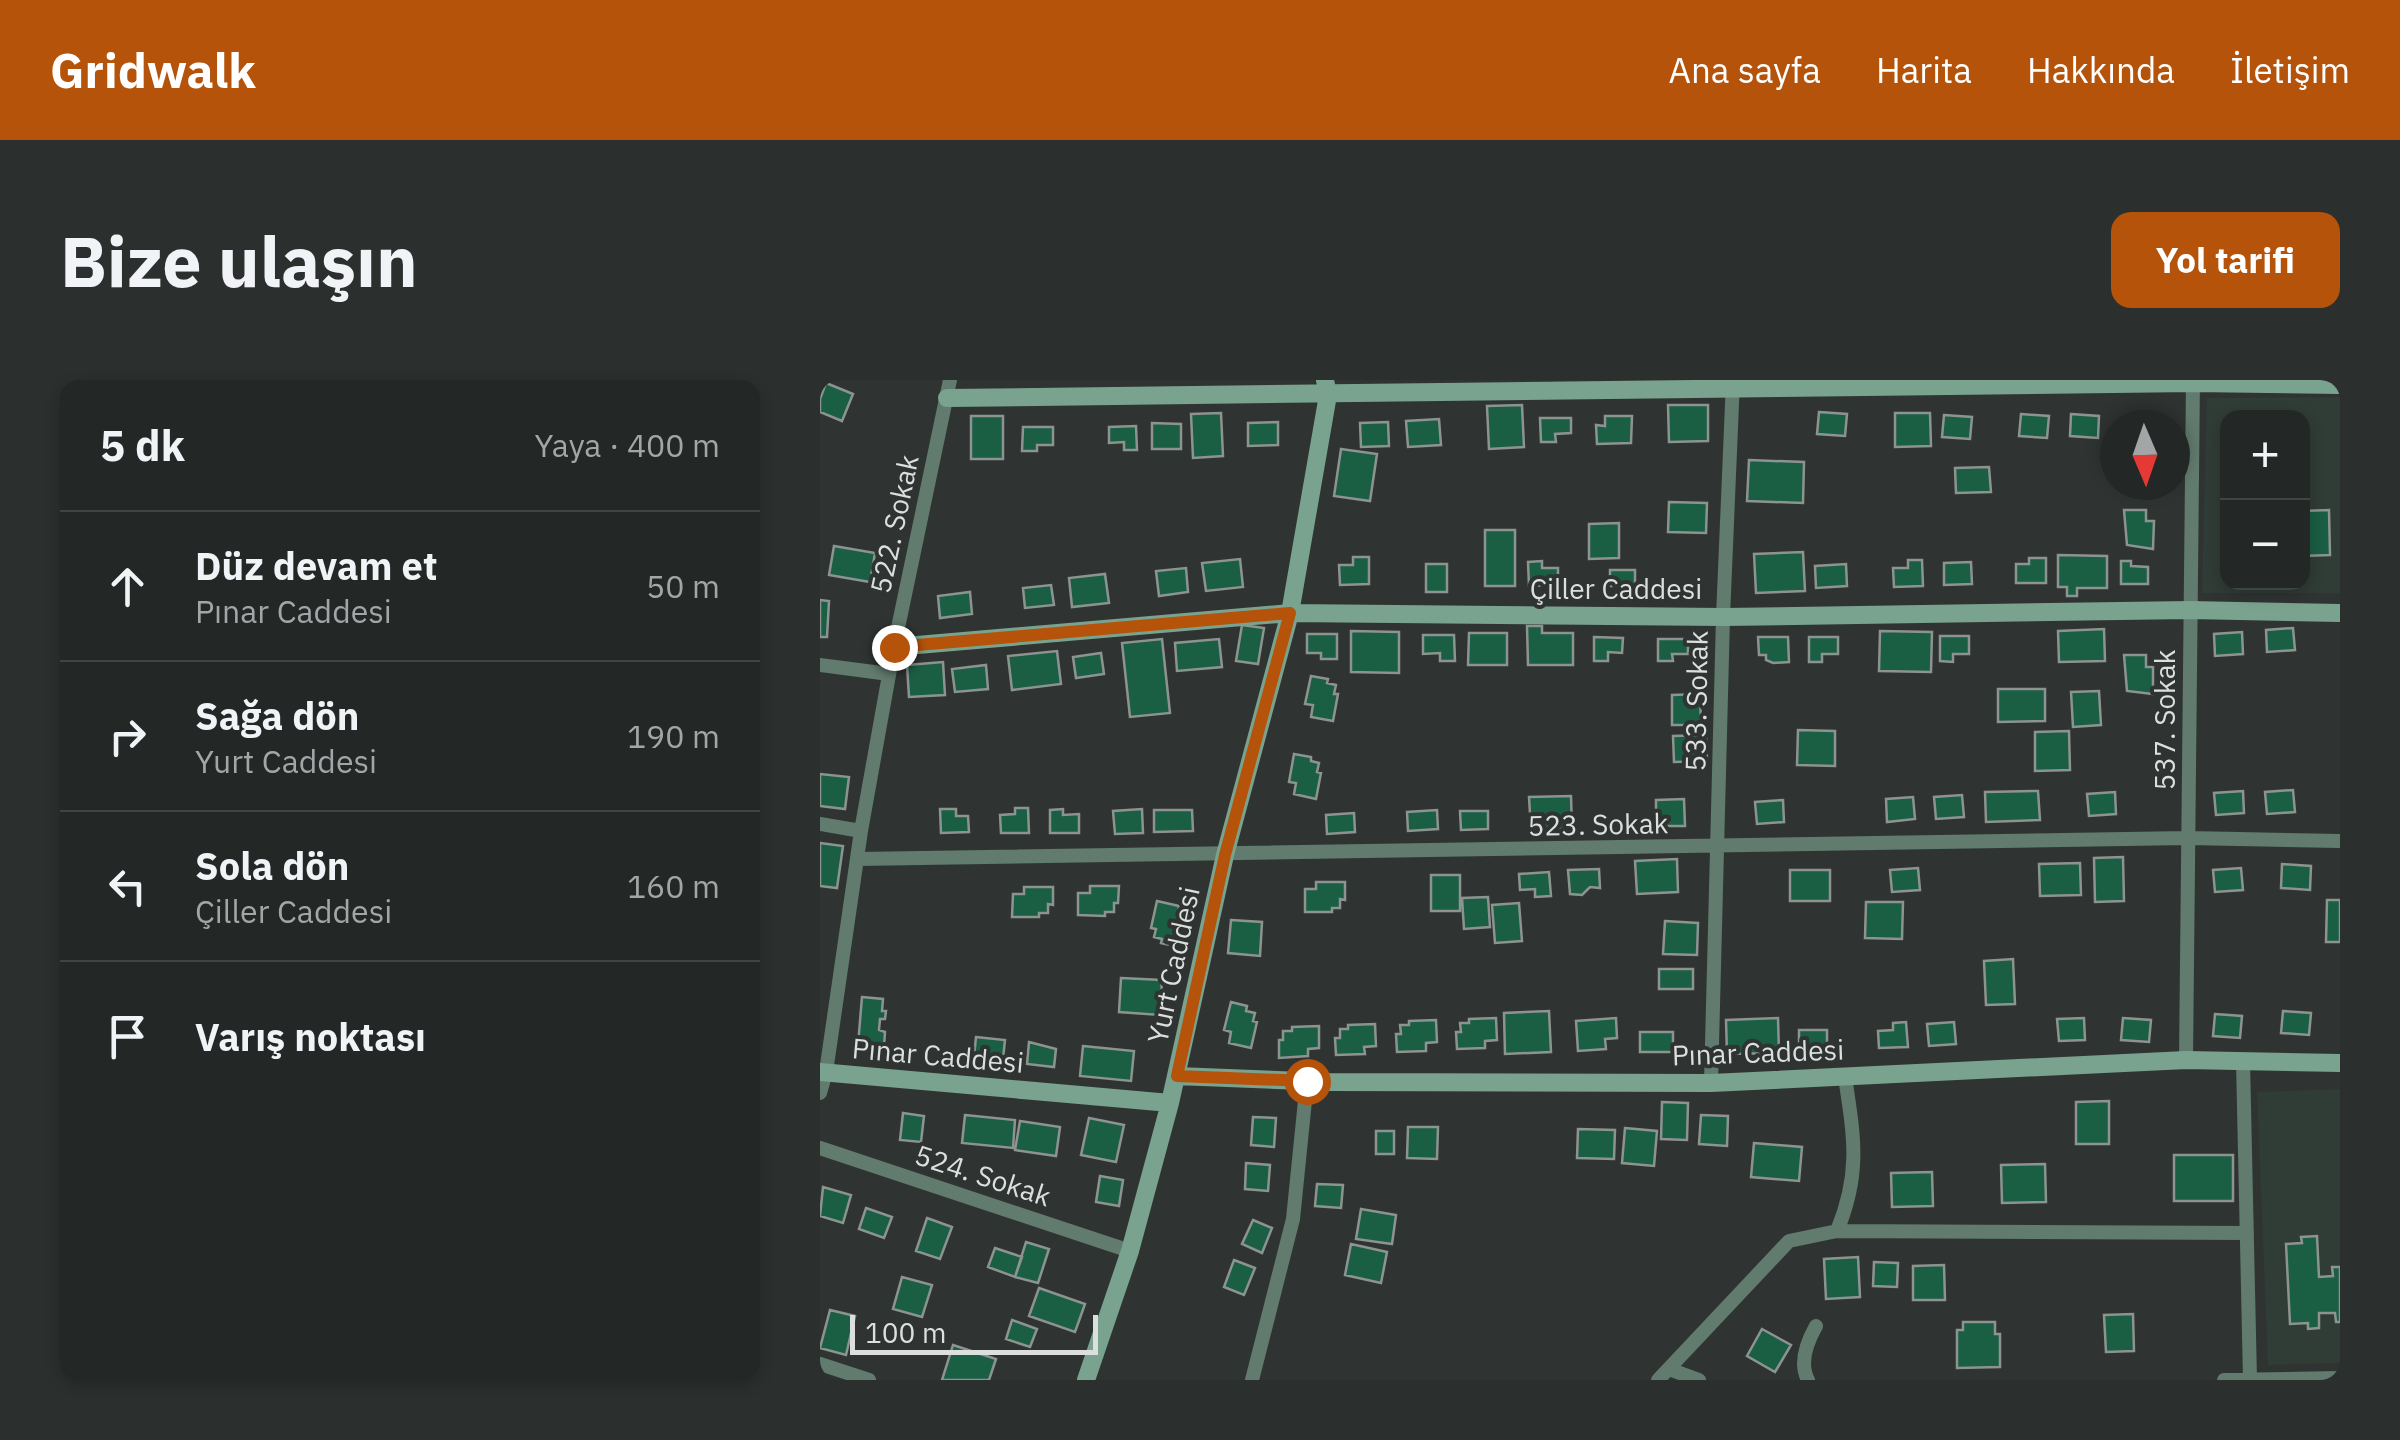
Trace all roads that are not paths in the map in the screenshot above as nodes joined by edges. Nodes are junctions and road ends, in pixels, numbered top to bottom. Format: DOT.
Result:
graph roads {
  1 [pos="2193,382"];
  2 [pos="1733,385"];
  3 [pos="2340,385"];
  4 [pos="1327,387"];
  5 [pos="948,389"];
  6 [pos="2190,610"];
  7 [pos="1290,613"];
  8 [pos="2340,614"];
  9 [pos="1723,617"];
  10 [pos="894,647"];
  11 [pos="820,665"];
  12 [pos="890,674"];
  13 [pos="820,824"];
  14 [pos="861,831"];
  15 [pos="2188,838"];
  16 [pos="2340,841"];
  17 [pos="1717,846"];
  18 [pos="1225,855"];
  19 [pos="857,858"];
  20 [pos="2186,1060"];
  21 [pos="2243,1062"];
  22 [pos="2340,1063"];
  23 [pos="823,1072"];
  24 [pos="1177,1076"];
  25 [pos="1845,1077"];
  26 [pos="1307,1081"];
  27 [pos="1711,1083"];
  28 [pos="820,1094"];
  29 [pos="1170,1103"];
  30 [pos="820,1148"];
  31 [pos="1837,1232"];
  32 [pos="2246,1233"];
  33 [pos="1130,1250"];
  34 [pos="1816,1326"];
  35 [pos="820,1364"];
  36 [pos="1664,1374"];
  37 [pos="2340,1378"];
  38 [pos="870,1380"];
  39 [pos="1086,1380"];
  40 [pos="1252,1380"];
  41 [pos="1699,1380"];
  42 [pos="1808,1380"];
  43 [pos="2224,1380"];
  44 [pos="2250,1380"];
  1 -- 2 [label="street"];
  1 -- 3 [label="street"];
  1 -- 6 [label="street, 537. Sokak"];
  2 -- 4 [label="street"];
  2 -- 9 [label="street, 533. Sokak"];
  4 -- 5 [label="street"];
  4 -- 7 [label="street, Yurt Caddesi"];
  5 -- 10 [label="street, 522. Sokak"];
  6 -- 8 [label="street, Çiller Caddesi"];
  6 -- 9 [label="street, Çiller Caddesi"];
  6 -- 15 [label="street, 537. Sokak"];
  7 -- 9 [label="street, Çiller Caddesi"];
  7 -- 10 [label="street, Çiller Caddesi"];
  7 -- 18 [label="street, Yurt Caddesi"];
  9 -- 17 [label="street, 533. Sokak"];
  10 -- 12 [label="street, 522. Sokak"];
  11 -- 12 [label="street"];
  12 -- 14 [label="street, 522. Sokak"];
  13 -- 14 [label="street"];
  14 -- 19 [label="street, 522. Sokak"];
  15 -- 16 [label="street, 523. Sokak"];
  15 -- 17 [label="street, 523. Sokak"];
  15 -- 20 [label="street, 537. Sokak"];
  17 -- 18 [label="street, 523. Sokak"];
  17 -- 27 [label="street, 533. Sokak"];
  18 -- 19 [label="street, 523. Sokak"];
  18 -- 24 [label="street, Yurt Caddesi"];
  19 -- 23 [label="street, 522. Sokak"];
  20 -- 21 [label="street, Pınar Caddesi"];
  20 -- 25 [label="street, Pınar Caddesi"];
  21 -- 22 [label="street, Pınar Caddesi"];
  21 -- 32 [label="street"];
  23 -- 28 [label="street, 522. Sokak"];
  23 -- 29 [label="street, Pınar Caddesi"];
  24 -- 26 [label="street, Pınar Caddesi"];
  24 -- 29 [label="street, Yurt Caddesi"];
  25 -- 27 [label="street, Pınar Caddesi"];
  25 -- 31 [label="street"];
  26 -- 27 [label="street, Pınar Caddesi"];
  26 -- 40 [label="street"];
  29 -- 33 [label="street, Yurt Caddesi"];
  30 -- 33 [label="street, 524. Sokak"];
  31 -- 32 [label="street"];
  31 -- 36 [label="street"];
  32 -- 44 [label="street"];
  33 -- 39 [label="street, Yurt Caddesi"];
  34 -- 42 [label="street"];
  35 -- 38 [label="street"];
  36 -- 41 [label="street"];
  37 -- 44 [label="street"];
  43 -- 44 [label="street"];
}
